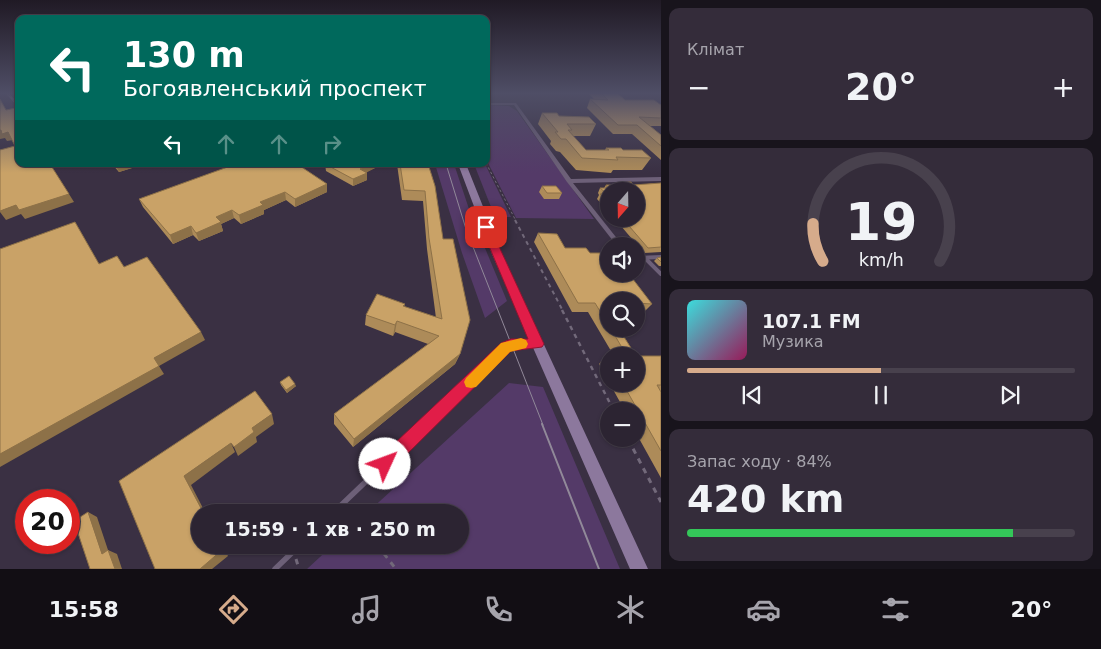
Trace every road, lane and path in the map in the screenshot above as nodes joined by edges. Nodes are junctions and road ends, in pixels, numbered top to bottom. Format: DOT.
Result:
graph roads {
  1 [pos="525,120"];
  2 [pos="463,167"];
  3 [pos="488,167"];
  4 [pos="661,179"];
  5 [pos="569,181"];
  6 [pos="613,237"];
  7 [pos="661,257"];
  8 [pos="645,258"];
  9 [pos="661,274"];
  10 [pos="537,344"];
  11 [pos="609,402"];
  12 [pos="632,447"];
  13 [pos="661,502"];
  14 [pos="342,504"];
  15 [pos="291,554"];
  16 [pos="384,554"];
  17 [pos="275,569"];
  18 [pos="396,569"];
  19 [pos="639,569"];
  1 -- 5 [label="street"];
  2 -- 10 [label="main road"];
  3 -- 11 [label="path"];
  4 -- 5 [label="street"];
  5 -- 6 [label="street"];
  7 -- 8 [label="street"];
  8 -- 9 [label="lane"];
  10 -- 14 [label="lane"];
  10 -- 19 [label="main road"];
  12 -- 13 [label="path"];
  15 -- 17 [label="lane"];
  16 -- 18 [label="path"];
}
